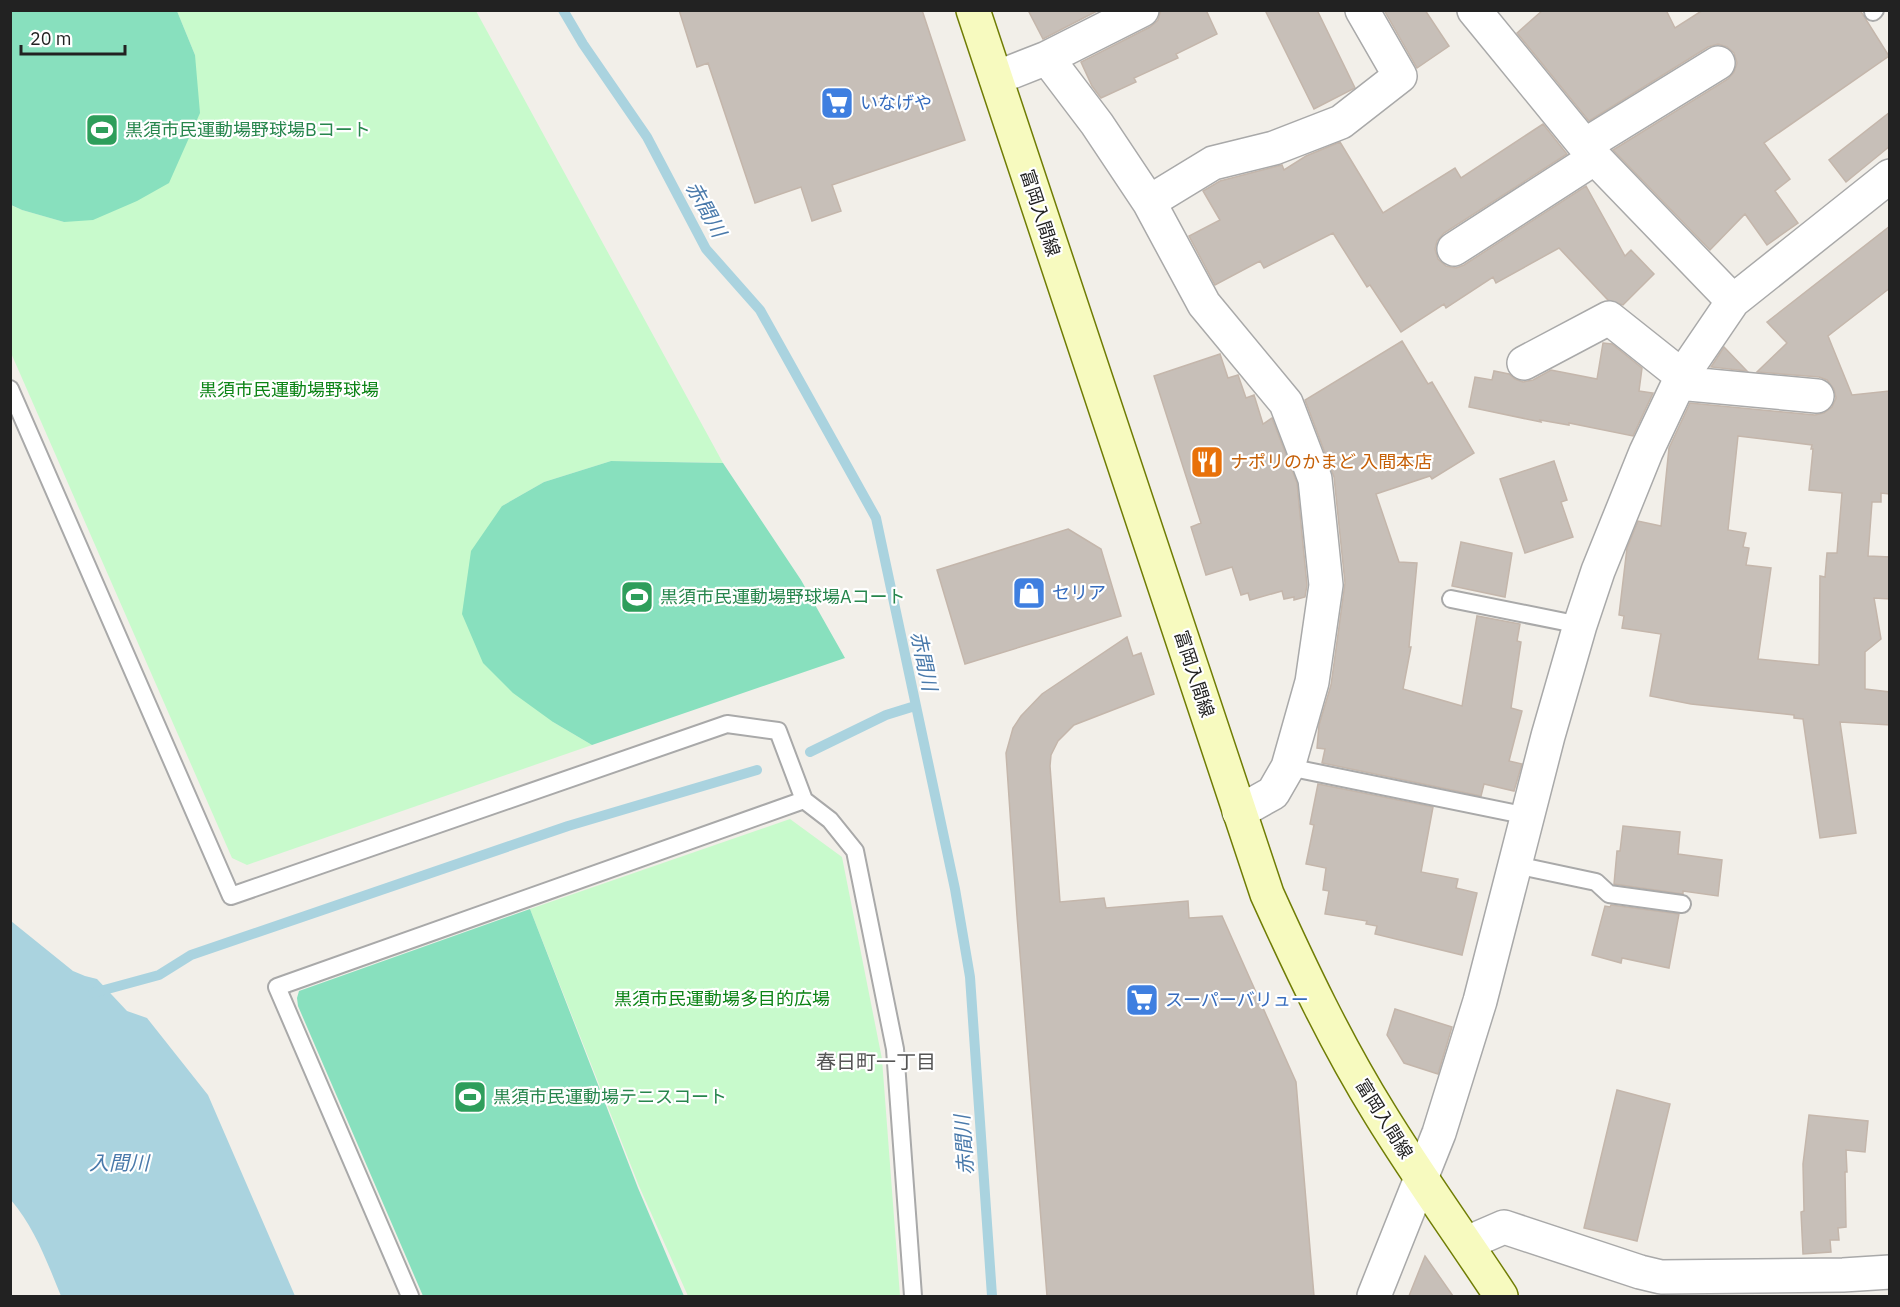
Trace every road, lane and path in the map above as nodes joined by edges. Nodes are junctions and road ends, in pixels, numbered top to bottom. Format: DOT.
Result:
graph roads {
  1 [pos="973,10"];
  2 [pos="1142,10"];
  3 [pos="1362,10"];
  4 [pos="1474,10"];
  5 [pos="1047,58"];
  6 [pos="1718,63"];
  7 [pos="996,78"];
  8 [pos="1590,152"];
  9 [pos="1890,176"];
  10 [pos="1149,202"];
  11 [pos="1454,249"];
  12 [pos="1733,301"];
  13 [pos="1524,363"];
  14 [pos="1680,379"];
  15 [pos="10,389"];
  16 [pos="1817,396"];
  17 [pos="1450,599"];
  18 [pos="1580,624"];
  19 [pos="1288,767"];
  20 [pos="804,800"];
  21 [pos="1239,812"];
  22 [pos="1528,816"];
  23 [pos="1516,865"];
  24 [pos="1682,904"];
  25 [pos="1421,1177"];
  26 [pos="1467,1243"];
  27 [pos="1890,1272"];
  28 [pos="1749,1286"];
  29 [pos="410,1296"];
  30 [pos="914,1296"];
  31 [pos="1374,1296"];
  32 [pos="1501,1296"];
  1 -- 7 [label="main road, 富岡入間線"];
  2 -- 5 [label="street"];
  3 -- 10 [label="street"];
  4 -- 8 [label="street"];
  5 -- 7 [label="street"];
  5 -- 10 [label="street"];
  6 -- 8 [label="street"];
  7 -- 21 [label="main road, 富岡入間線"];
  8 -- 11 [label="street"];
  8 -- 12 [label="street"];
  9 -- 12 [label="street"];
  10 -- 19 [label="street"];
  12 -- 14 [label="street"];
  13 -- 14 [label="street"];
  14 -- 16 [label="street"];
  14 -- 18 [label="street"];
  15 -- 20 [label="lane"];
  17 -- 18 [label="lane"];
  18 -- 22 [label="street"];
  19 -- 21 [label="street"];
  19 -- 22 [label="lane"];
  20 -- 29 [label="lane"];
  20 -- 30 [label="lane"];
  21 -- 25 [label="main road, 富岡入間線"];
  22 -- 23 [label="street"];
  23 -- 24 [label="lane"];
  23 -- 25 [label="street"];
  25 -- 26 [label="main road, 富岡入間線"];
  25 -- 31 [label="street"];
  26 -- 28 [label="street"];
  26 -- 32 [label="main road, 富岡入間線"];
  27 -- 28 [label="street"];
}
